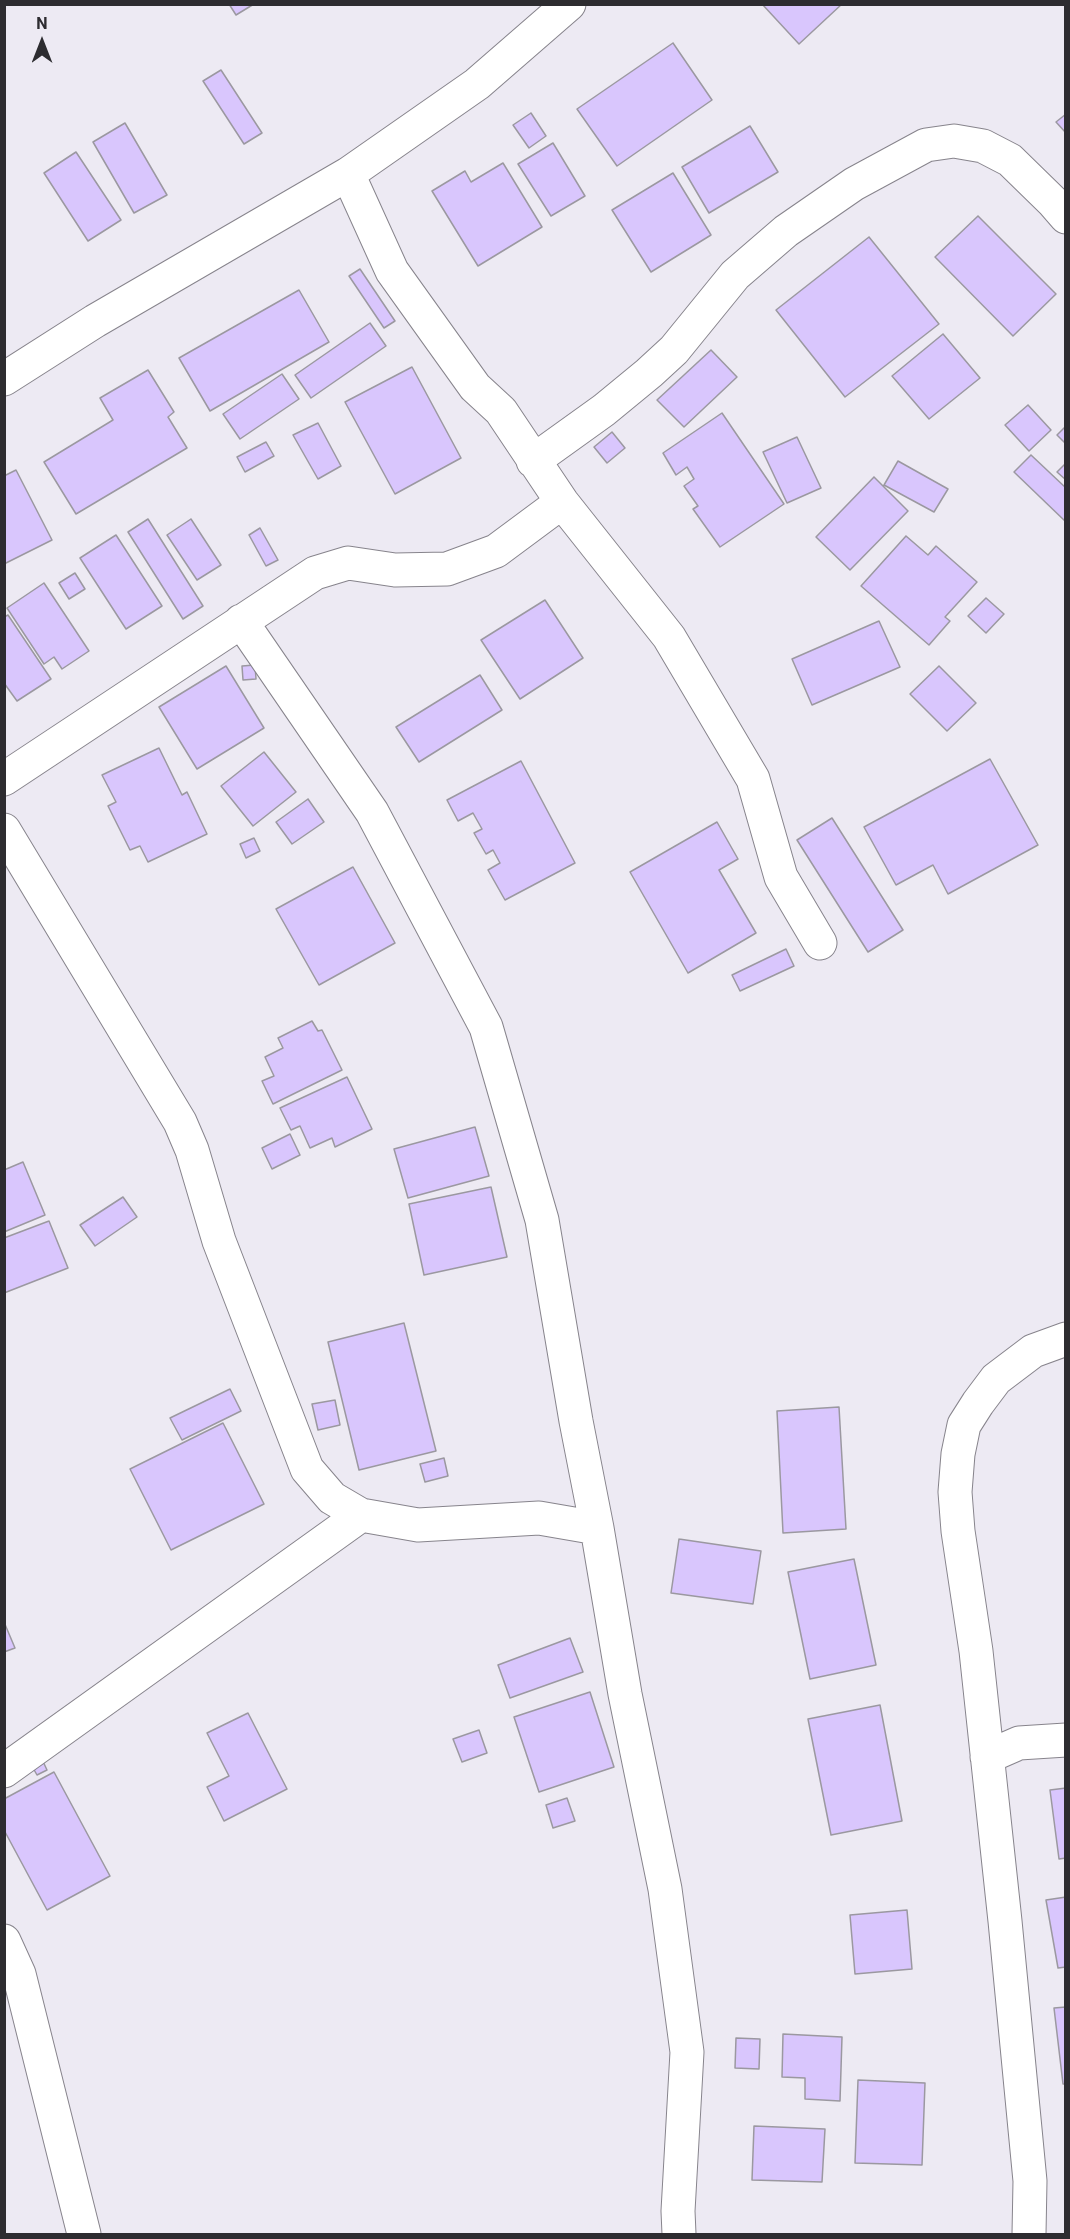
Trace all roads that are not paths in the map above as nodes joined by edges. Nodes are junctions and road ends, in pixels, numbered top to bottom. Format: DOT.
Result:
graph roads {
  1 [pos="569,4"];
  2 [pos="348,174"];
  3 [pos="1065,217"];
  4 [pos="4,379"];
  5 [pos="533,461"];
  6 [pos="562,502"];
  7 [pos="242,621"];
  8 [pos="4,779"];
  9 [pos="4,830"];
  10 [pos="820,943"];
  11 [pos="1065,1339"];
  12 [pos="361,1515"];
  13 [pos="597,1528"];
  14 [pos="1065,1740"];
  15 [pos="987,1757"];
  16 [pos="4,1771"];
  17 [pos="4,1941"];
  18 [pos="84,2235"];
  19 [pos="679,2235"];
  20 [pos="1029,2235"];
  1 -- 2 [label="street"];
  2 -- 4 [label="street"];
  2 -- 5 [label="street"];
  3 -- 5 [label="street"];
  5 -- 6 [label="street"];
  6 -- 7 [label="street"];
  6 -- 10 [label="street"];
  7 -- 8 [label="street"];
  7 -- 13 [label="street"];
  9 -- 12 [label="street"];
  11 -- 15 [label="street"];
  12 -- 13 [label="street"];
  12 -- 16 [label="street"];
  13 -- 19 [label="street"];
  14 -- 15 [label="street"];
  15 -- 20 [label="street"];
  17 -- 18 [label="street"];
}
